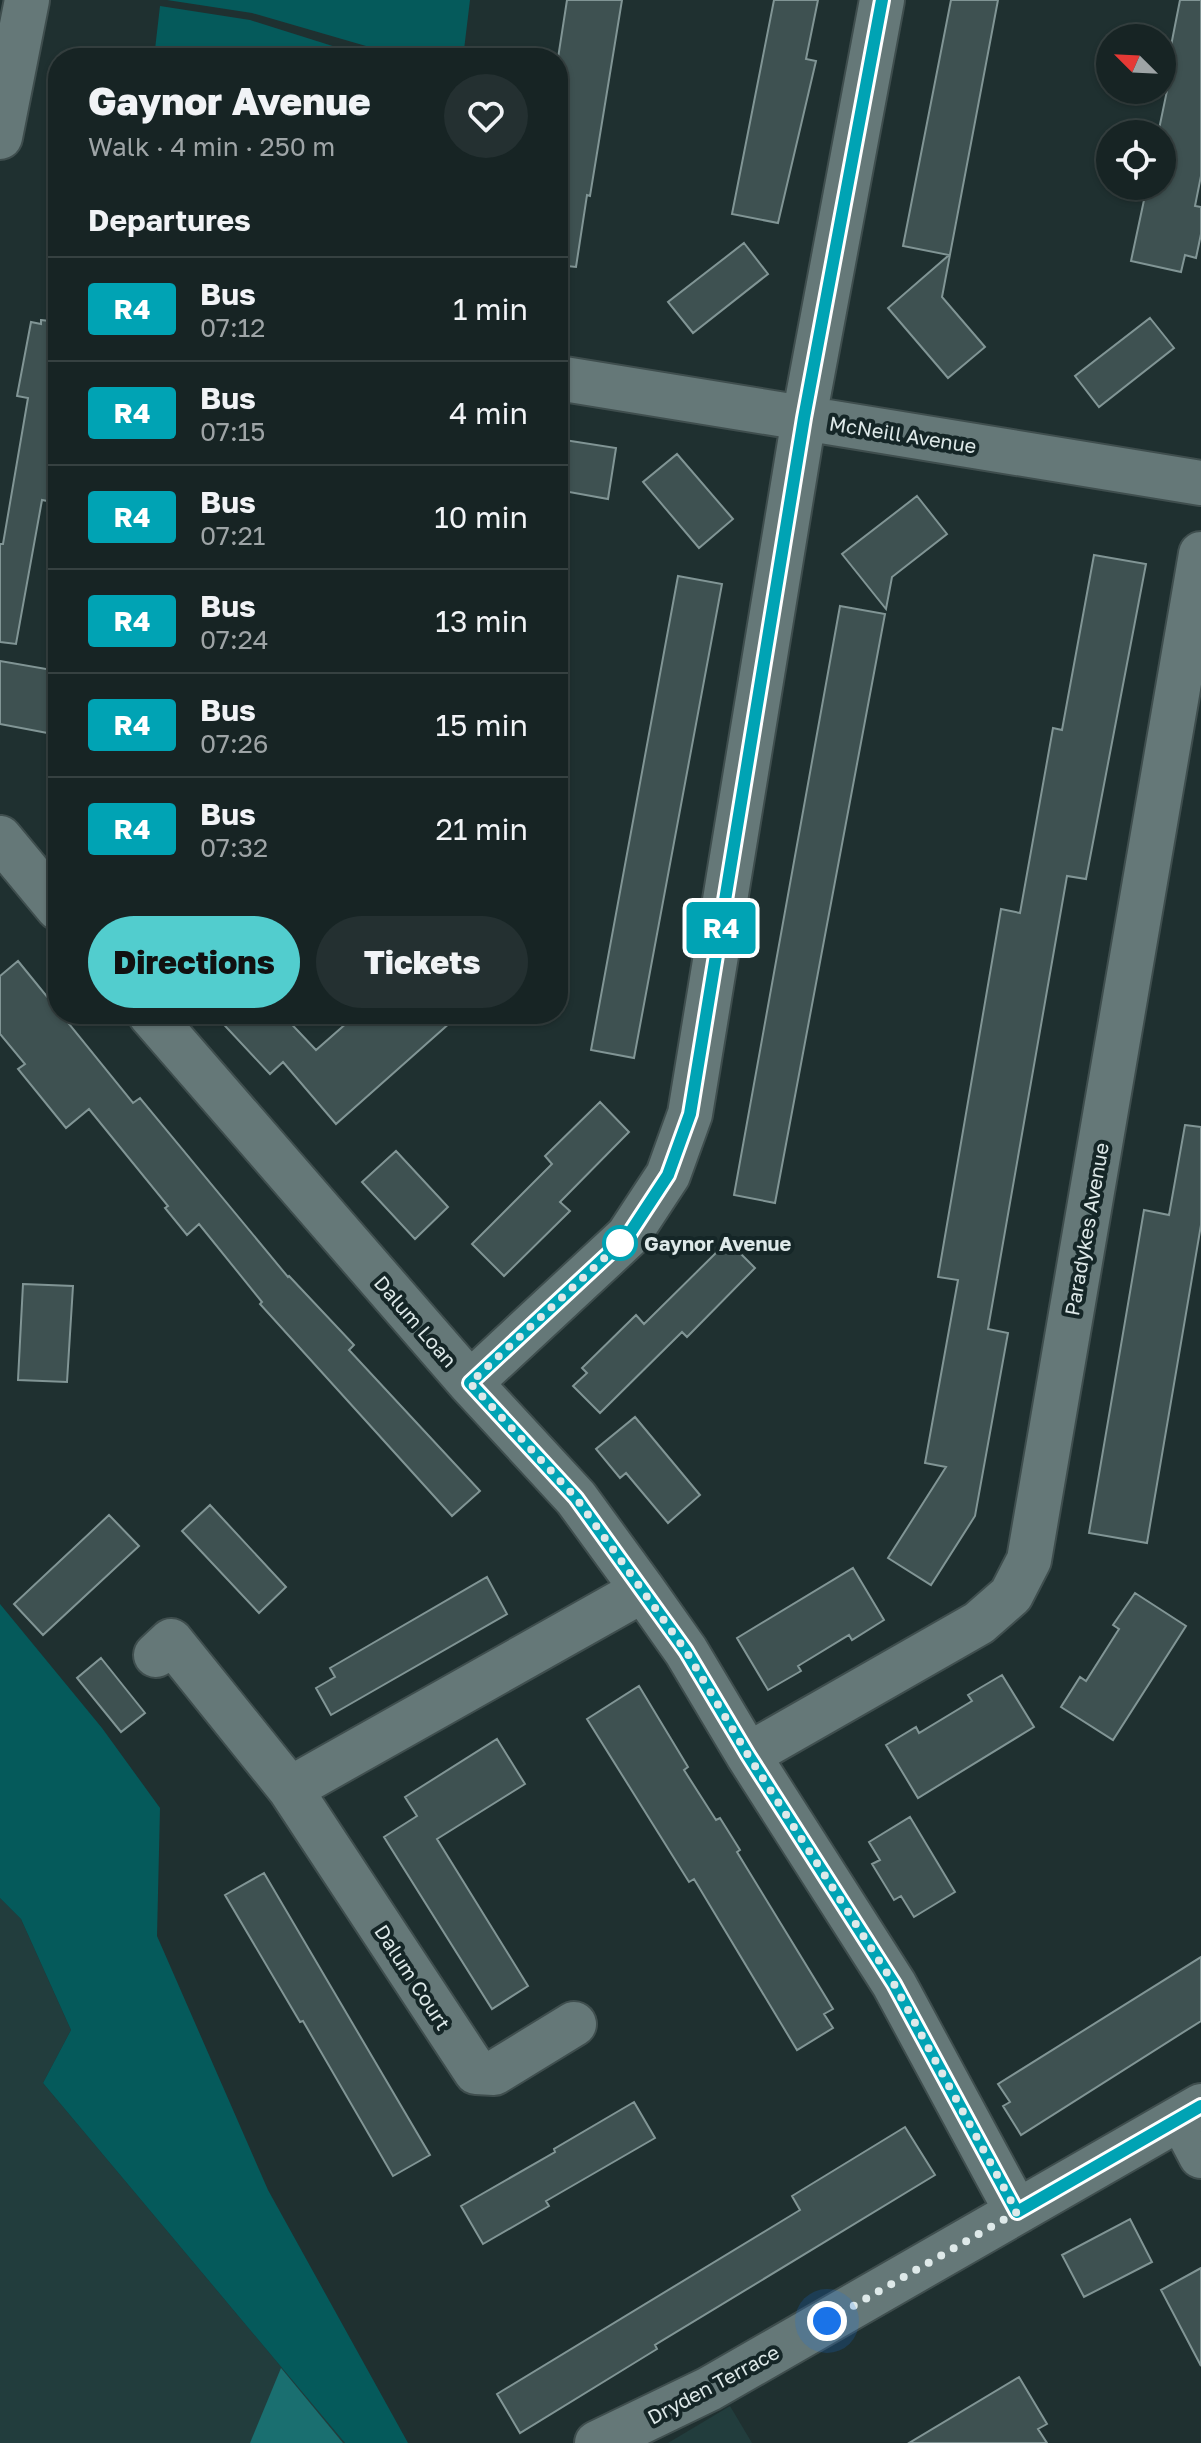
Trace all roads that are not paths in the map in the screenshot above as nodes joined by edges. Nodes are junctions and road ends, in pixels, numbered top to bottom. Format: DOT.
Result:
graph roads {
  1 [pos="27,0"];
  2 [pos="882,0"];
  3 [pos="4,94"];
  4 [pos="0,137"];
  5 [pos="568,380"];
  6 [pos="804,418"];
  7 [pos="1201,483"];
  8 [pos="1201,554"];
  9 [pos="5,857"];
  10 [pos="48,898"];
  11 [pos="159,1024"];
  12 [pos="470,1383"];
  13 [pos="643,1590"];
  14 [pos="156,1655"];
  15 [pos="748,1755"];
  16 [pos="290,1789"];
  17 [pos="574,2024"];
  18 [pos="1191,2112"];
  19 [pos="1201,2156"];
  20 [pos="1017,2212"];
  21 [pos="597,2443"];
  1 -- 3 [label="street"];
  2 -- 6 [label="street"];
  3 -- 4 [label="street"];
  5 -- 6 [label="street, McNeill Avenue"];
  6 -- 7 [label="street, McNeill Avenue"];
  6 -- 12 [label="street"];
  8 -- 15 [label="street, Paradykes Avenue"];
  9 -- 10 [label="street"];
  11 -- 12 [label="street, Dalum Loan"];
  12 -- 13 [label="street, Dalum Loan"];
  13 -- 15 [label="street, Dalum Loan"];
  13 -- 16 [label="street"];
  14 -- 16 [label="street, Dalum Court"];
  15 -- 20 [label="street, Dalum Loan"];
  16 -- 17 [label="street, Dalum Court"];
  18 -- 19 [label="street"];
  18 -- 20 [label="street, Dryden Terrace"];
  20 -- 21 [label="street, Dryden Terrace"];
}
